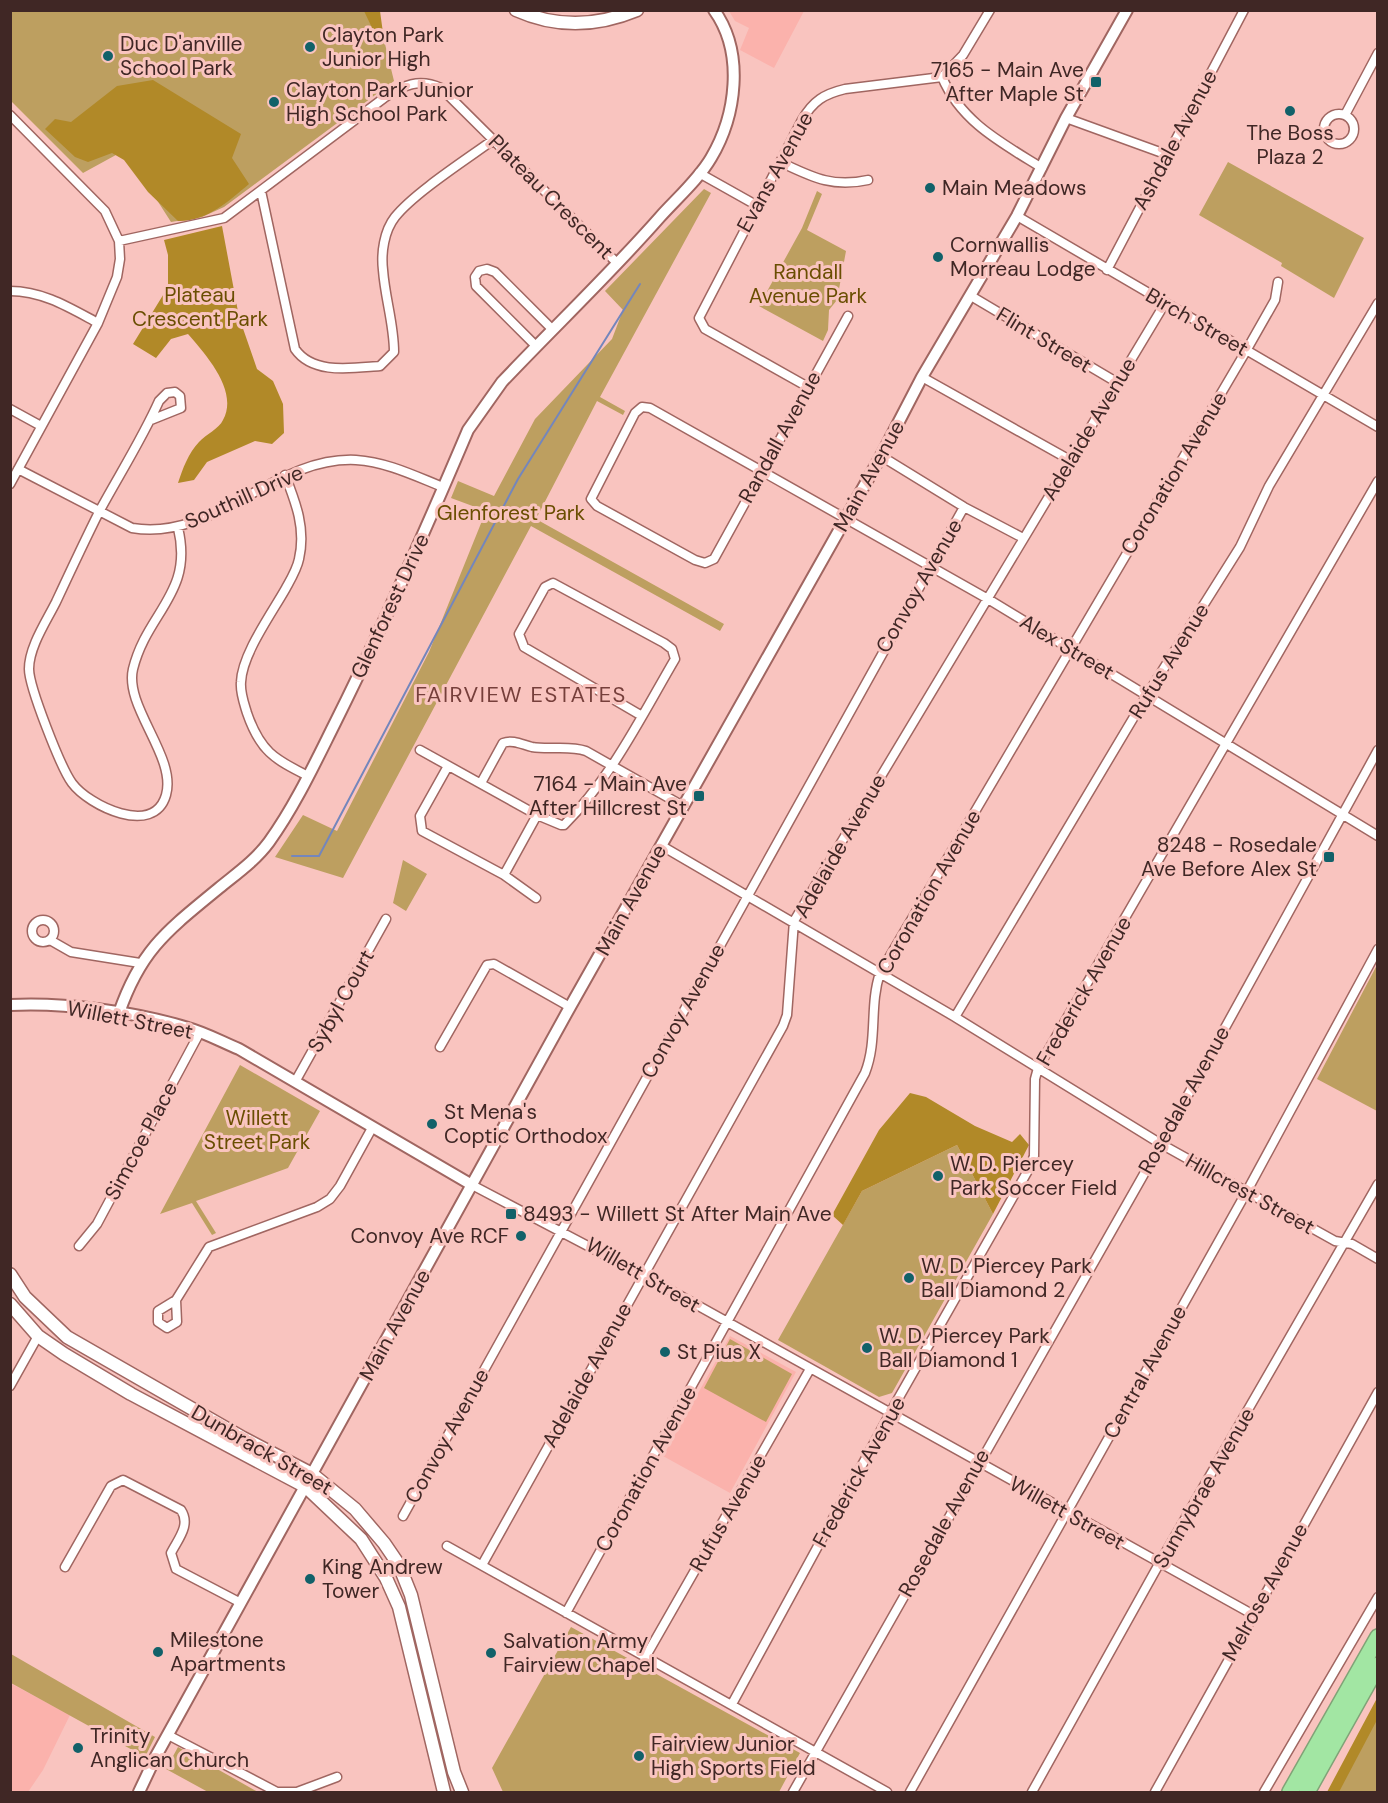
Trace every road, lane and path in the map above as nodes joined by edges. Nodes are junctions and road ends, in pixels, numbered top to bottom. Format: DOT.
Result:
graph roads {
  1 [pos="516,10"];
  2 [pos="637,10"];
  3 [pos="714,10"];
  4 [pos="990,10"];
  5 [pos="1127,10"];
  6 [pos="1244,10"];
  7 [pos="1377,53"];
  8 [pos="942,77"];
  9 [pos="1345,115"];
  10 [pos="11,117"];
  11 [pos="1066,118"];
  12 [pos="494,140"];
  13 [pos="1168,155"];
  14 [pos="780,162"];
  15 [pos="1042,168"];
  16 [pos="699,173"];
  17 [pos="868,180"];
  18 [pos="261,191"];
  19 [pos="756,205"];
  20 [pos="1017,216"];
  21 [pos="118,241"];
  22 [pos="617,263"];
  23 [pos="1107,270"];
  24 [pos="1278,282"];
  25 [pos="10,291"];
  26 [pos="971,296"];
  27 [pos="1377,303"];
  28 [pos="1164,305"];
  29 [pos="848,316"];
  30 [pos="98,323"];
  31 [pos="552,329"];
  32 [pos="536,346"];
  33 [pos="1246,351"];
  34 [pos="922,377"];
  35 [pos="1118,383"];
  36 [pos="808,387"];
  37 [pos="1323,395"];
  38 [pos="10,409"];
  39 [pos="151,420"];
  40 [pos="41,426"];
  41 [pos="1377,427"];
  42 [pos="881,456"];
  43 [pos="1070,460"];
  44 [pos="18,470"];
  45 [pos="762,470"];
  46 [pos="285,475"];
  47 [pos="1377,481"];
  48 [pos="10,484"];
  49 [pos="443,487"];
  50 [pos="963,507"];
  51 [pos="100,512"];
  52 [pos="847,518"];
  53 [pos="178,528"];
  54 [pos="1023,538"];
  55 [pos="714,559"];
  56 [pos="929,566"];
  57 [pos="988,599"];
  58 [pos="1069,650"];
  59 [pos="1147,695"];
  60 [pos="642,716"];
  61 [pos="1227,745"];
  62 [pos="420,750"];
  63 [pos="1377,750"];
  64 [pos="448,765"];
  65 [pos="613,768"];
  66 [pos="308,776"];
  67 [pos="481,783"];
  68 [pos="683,806"];
  69 [pos="1342,814"];
  70 [pos="537,815"];
  71 [pos="1377,836"];
  72 [pos="662,846"];
  73 [pos="504,875"];
  74 [pos="749,895"];
  75 [pos="537,898"];
  76 [pos="386,919"];
  77 [pos="794,921"];
  78 [pos="50,940"];
  79 [pos="1377,949"];
  80 [pos="140,963"];
  81 [pos="880,974"];
  82 [pos="10,1005"];
  83 [pos="570,1007"];
  84 [pos="119,1013"];
  85 [pos="955,1017"];
  86 [pos="200,1032"];
  87 [pos="440,1047"];
  88 [pos="1038,1068"];
  89 [pos="295,1082"];
  90 [pos="372,1128"];
  91 [pos="1161,1144"];
  92 [pos="1377,1184"];
  93 [pos="472,1185"];
  94 [pos="1247,1191"];
  95 [pos="561,1229"];
  96 [pos="1346,1243"];
  97 [pos="78,1246"];
  98 [pos="1377,1259"];
  99 [pos="10,1274"];
  100 [pos="643,1275"];
  101 [pos="176,1300"];
  102 [pos="10,1304"];
  103 [pos="727,1323"];
  104 [pos="38,1336"];
  105 [pos="810,1369"];
  106 [pos="10,1386"];
  107 [pos="1377,1392"];
  108 [pos="892,1413"];
  109 [pos="978,1463"];
  110 [pos="312,1474"];
  111 [pos="306,1487"];
  112 [pos="1066,1512"];
  113 [pos="403,1516"];
  114 [pos="447,1546"];
  115 [pos="1159,1564"];
  116 [pos="482,1565"];
  117 [pos="65,1567"];
  118 [pos="1377,1597"];
  119 [pos="241,1603"];
  120 [pos="566,1613"];
  121 [pos="1252,1614"];
  122 [pos="1377,1638"];
  123 [pos="646,1656"];
  124 [pos="1377,1665"];
  125 [pos="732,1704"];
  126 [pos="168,1736"];
  127 [pos="815,1753"];
  128 [pos="337,1777"];
  129 [pos="139,1792"];
  130 [pos="444,1792"];
  131 [pos="462,1792"];
  132 [pos="793,1792"];
  133 [pos="887,1792"];
  134 [pos="910,1792"];
  135 [pos="1032,1792"];
  136 [pos="1155,1792"];
  137 [pos="1264,1792"];
  138 [pos="1290,1792"];
  139 [pos="1307,1792"];
  1 -- 2 [label="main road"];
  3 -- 16 [label="street, Glenforest Drive"];
  4 -- 8 [label="street"];
  5 -- 11 [label="street, Main Avenue"];
  6 -- 13 [label="street, Ashdale Avenue"];
  7 -- 9 [label="street"];
  8 -- 14 [label="street, Evans Avenue"];
  8 -- 15 [label="street"];
  10 -- 21 [label="street"];
  11 -- 13 [label="street"];
  11 -- 15 [label="street, Main Avenue"];
  12 -- 18 [label="street, Plateau Crescent"];
  12 -- 18 [label="street"];
  12 -- 22 [label="street, Plateau Crescent"];
  13 -- 23 [label="street, Ashdale Avenue"];
  14 -- 17 [label="street"];
  14 -- 19 [label="street, Evans Avenue"];
  15 -- 20 [label="street, Main Avenue"];
  16 -- 19 [label="street"];
  16 -- 22 [label="street, Glenforest Drive"];
  18 -- 21 [label="street, Plateau Crescent"];
  19 -- 36 [label="street, Evans Avenue"];
  20 -- 23 [label="street, Birch Street"];
  20 -- 26 [label="street, Main Avenue"];
  21 -- 30 [label="street"];
  22 -- 31 [label="street, Glenforest Drive"];
  23 -- 28 [label="street, Birch Street"];
  24 -- 33 [label="street, Coronation Avenue"];
  25 -- 30 [label="street"];
  26 -- 34 [label="street, Main Avenue"];
  26 -- 35 [label="street, Flint Street"];
  27 -- 37 [label="street, Rufus Avenue"];
  28 -- 33 [label="street, Birch Street"];
  28 -- 35 [label="street, Adelaide Avenue"];
  29 -- 36 [label="street, Randall Avenue"];
  30 -- 40 [label="street"];
  31 -- 32 [label="street, Glenforest Drive"];
  31 -- 32 [label="street"];
  32 -- 49 [label="street, Glenforest Drive"];
  33 -- 37 [label="street, Birch Street"];
  33 -- 58 [label="street, Coronation Avenue"];
  34 -- 42 [label="street, Main Avenue"];
  34 -- 43 [label="street"];
  35 -- 43 [label="street, Adelaide Avenue"];
  36 -- 45 [label="street, Randall Avenue"];
  37 -- 41 [label="street, Birch Street"];
  37 -- 59 [label="street, Rufus Avenue"];
  38 -- 40 [label="street"];
  39 -- 51 [label="street"];
  40 -- 44 [label="street"];
  42 -- 50 [label="street"];
  42 -- 52 [label="street, Main Avenue"];
  43 -- 54 [label="street, Adelaide Avenue"];
  44 -- 48 [label="street"];
  44 -- 51 [label="street, Southill Drive"];
  45 -- 52 [label="street, Alex Street"];
  45 -- 55 [label="street, Randall Avenue"];
  45 -- 55 [label="street, Alex Street"];
  46 -- 49 [label="street, Southill Drive"];
  46 -- 53 [label="street, Southill Drive"];
  46 -- 66 [label="street"];
  47 -- 61 [label="street, Frederick Avenue"];
  49 -- 66 [label="street, Glenforest Drive"];
  50 -- 54 [label="street"];
  50 -- 56 [label="street, Convoy Avenue"];
  51 -- 53 [label="street, Southill Drive"];
  51 -- 53 [label="street"];
  52 -- 56 [label="street, Alex Street"];
  52 -- 68 [label="street, Main Avenue"];
  54 -- 57 [label="street, Adelaide Avenue"];
  56 -- 57 [label="street, Alex Street"];
  56 -- 74 [label="street, Convoy Avenue"];
  57 -- 58 [label="street, Alex Street"];
  57 -- 77 [label="street, Adelaide Avenue"];
  58 -- 59 [label="street, Alex Street"];
  58 -- 81 [label="street, Coronation Avenue"];
  59 -- 61 [label="street, Alex Street"];
  59 -- 85 [label="street, Rufus Avenue"];
  60 -- 60 [label="street"];
  60 -- 65 [label="street"];
  61 -- 69 [label="street, Alex Street"];
  61 -- 88 [label="street, Frederick Avenue"];
  62 -- 64 [label="street"];
  63 -- 69 [label="street, Rosedale Avenue"];
  64 -- 67 [label="street"];
  64 -- 73 [label="street"];
  65 -- 67 [label="street"];
  65 -- 68 [label="street"];
  65 -- 70 [label="street"];
  66 -- 80 [label="street, Glenforest Drive"];
  67 -- 70 [label="street"];
  68 -- 72 [label="street, Main Avenue"];
  69 -- 71 [label="street, Alex Street"];
  69 -- 91 [label="street, Rosedale Avenue"];
  70 -- 73 [label="street"];
  72 -- 74 [label="street, Hillcrest Street"];
  72 -- 83 [label="street, Main Avenue"];
  73 -- 75 [label="street"];
  74 -- 77 [label="street, Hillcrest Street"];
  74 -- 95 [label="street, Convoy Avenue"];
  76 -- 89 [label="street, Sybyl Court"];
  77 -- 81 [label="street, Hillcrest Street"];
  77 -- 100 [label="street, Adelaide Avenue"];
  78 -- 80 [label="street"];
  79 -- 94 [label="street, Central Avenue"];
  80 -- 84 [label="street, Glenforest Drive"];
  81 -- 85 [label="street, Hillcrest Street"];
  81 -- 103 [label="street, Coronation Avenue"];
  82 -- 84 [label="street, Willett Street"];
  83 -- 87 [label="street"];
  83 -- 93 [label="street, Main Avenue"];
  84 -- 86 [label="street, Willett Street"];
  85 -- 88 [label="street, Hillcrest Street"];
  86 -- 89 [label="street, Willett Street"];
  86 -- 97 [label="street, Simcoe Place"];
  88 -- 91 [label="street, Hillcrest Street"];
  88 -- 108 [label="street, Frederick Avenue"];
  89 -- 90 [label="street, Willett Street"];
  90 -- 93 [label="street, Willett Street"];
  90 -- 101 [label="street"];
  91 -- 94 [label="street, Hillcrest Street"];
  91 -- 109 [label="street, Rosedale Avenue"];
  92 -- 96 [label="street, Sunnybrae Avenue"];
  93 -- 95 [label="street, Willett Street"];
  93 -- 110 [label="street, Main Avenue"];
  94 -- 96 [label="street, Hillcrest Street"];
  94 -- 112 [label="street, Central Avenue"];
  95 -- 100 [label="street, Willett Street"];
  95 -- 113 [label="street, Convoy Avenue"];
  96 -- 98 [label="street, Hillcrest Street"];
  96 -- 115 [label="street, Sunnybrae Avenue"];
  99 -- 110 [label="main road, Dunbrack Street"];
  100 -- 103 [label="street, Willett Street"];
  100 -- 116 [label="street, Adelaide Avenue"];
  102 -- 104 [label="main road, Dunbrack Street"];
  103 -- 105 [label="street, Willett Street"];
  103 -- 120 [label="street, Coronation Avenue"];
  104 -- 106 [label="street"];
  104 -- 111 [label="main road, Dunbrack Street"];
  105 -- 108 [label="street, Willett Street"];
  105 -- 123 [label="street, Rufus Avenue"];
  107 -- 121 [label="street, Melrose Avenue"];
  108 -- 109 [label="street, Willett Street"];
  108 -- 125 [label="street, Frederick Avenue"];
  109 -- 112 [label="street, Willett Street"];
  109 -- 127 [label="street, Rosedale Avenue"];
  110 -- 111 [label="street, Main Avenue"];
  110 -- 131 [label="main road, Dunbrack Street"];
  111 -- 119 [label="street, Main Avenue"];
  111 -- 130 [label="main road, Dunbrack Street"];
  112 -- 115 [label="street, Willett Street"];
  112 -- 134 [label="street, Central Avenue"];
  114 -- 116 [label="street"];
  115 -- 121 [label="street, Willett Street"];
  115 -- 135 [label="street, Sunnybrae Avenue"];
  116 -- 120 [label="street"];
  117 -- 119 [label="street"];
  118 -- 137 [label="street"];
  119 -- 126 [label="street, Main Avenue"];
  120 -- 123 [label="street"];
  121 -- 136 [label="street, Melrose Avenue"];
  122 -- 138 [label="highway"];
  123 -- 125 [label="street"];
  124 -- 139 [label="highway"];
  125 -- 127 [label="street"];
  126 -- 128 [label="street"];
  126 -- 129 [label="street, Main Avenue"];
  127 -- 132 [label="street, Rosedale Avenue"];
  127 -- 133 [label="street"];
}
